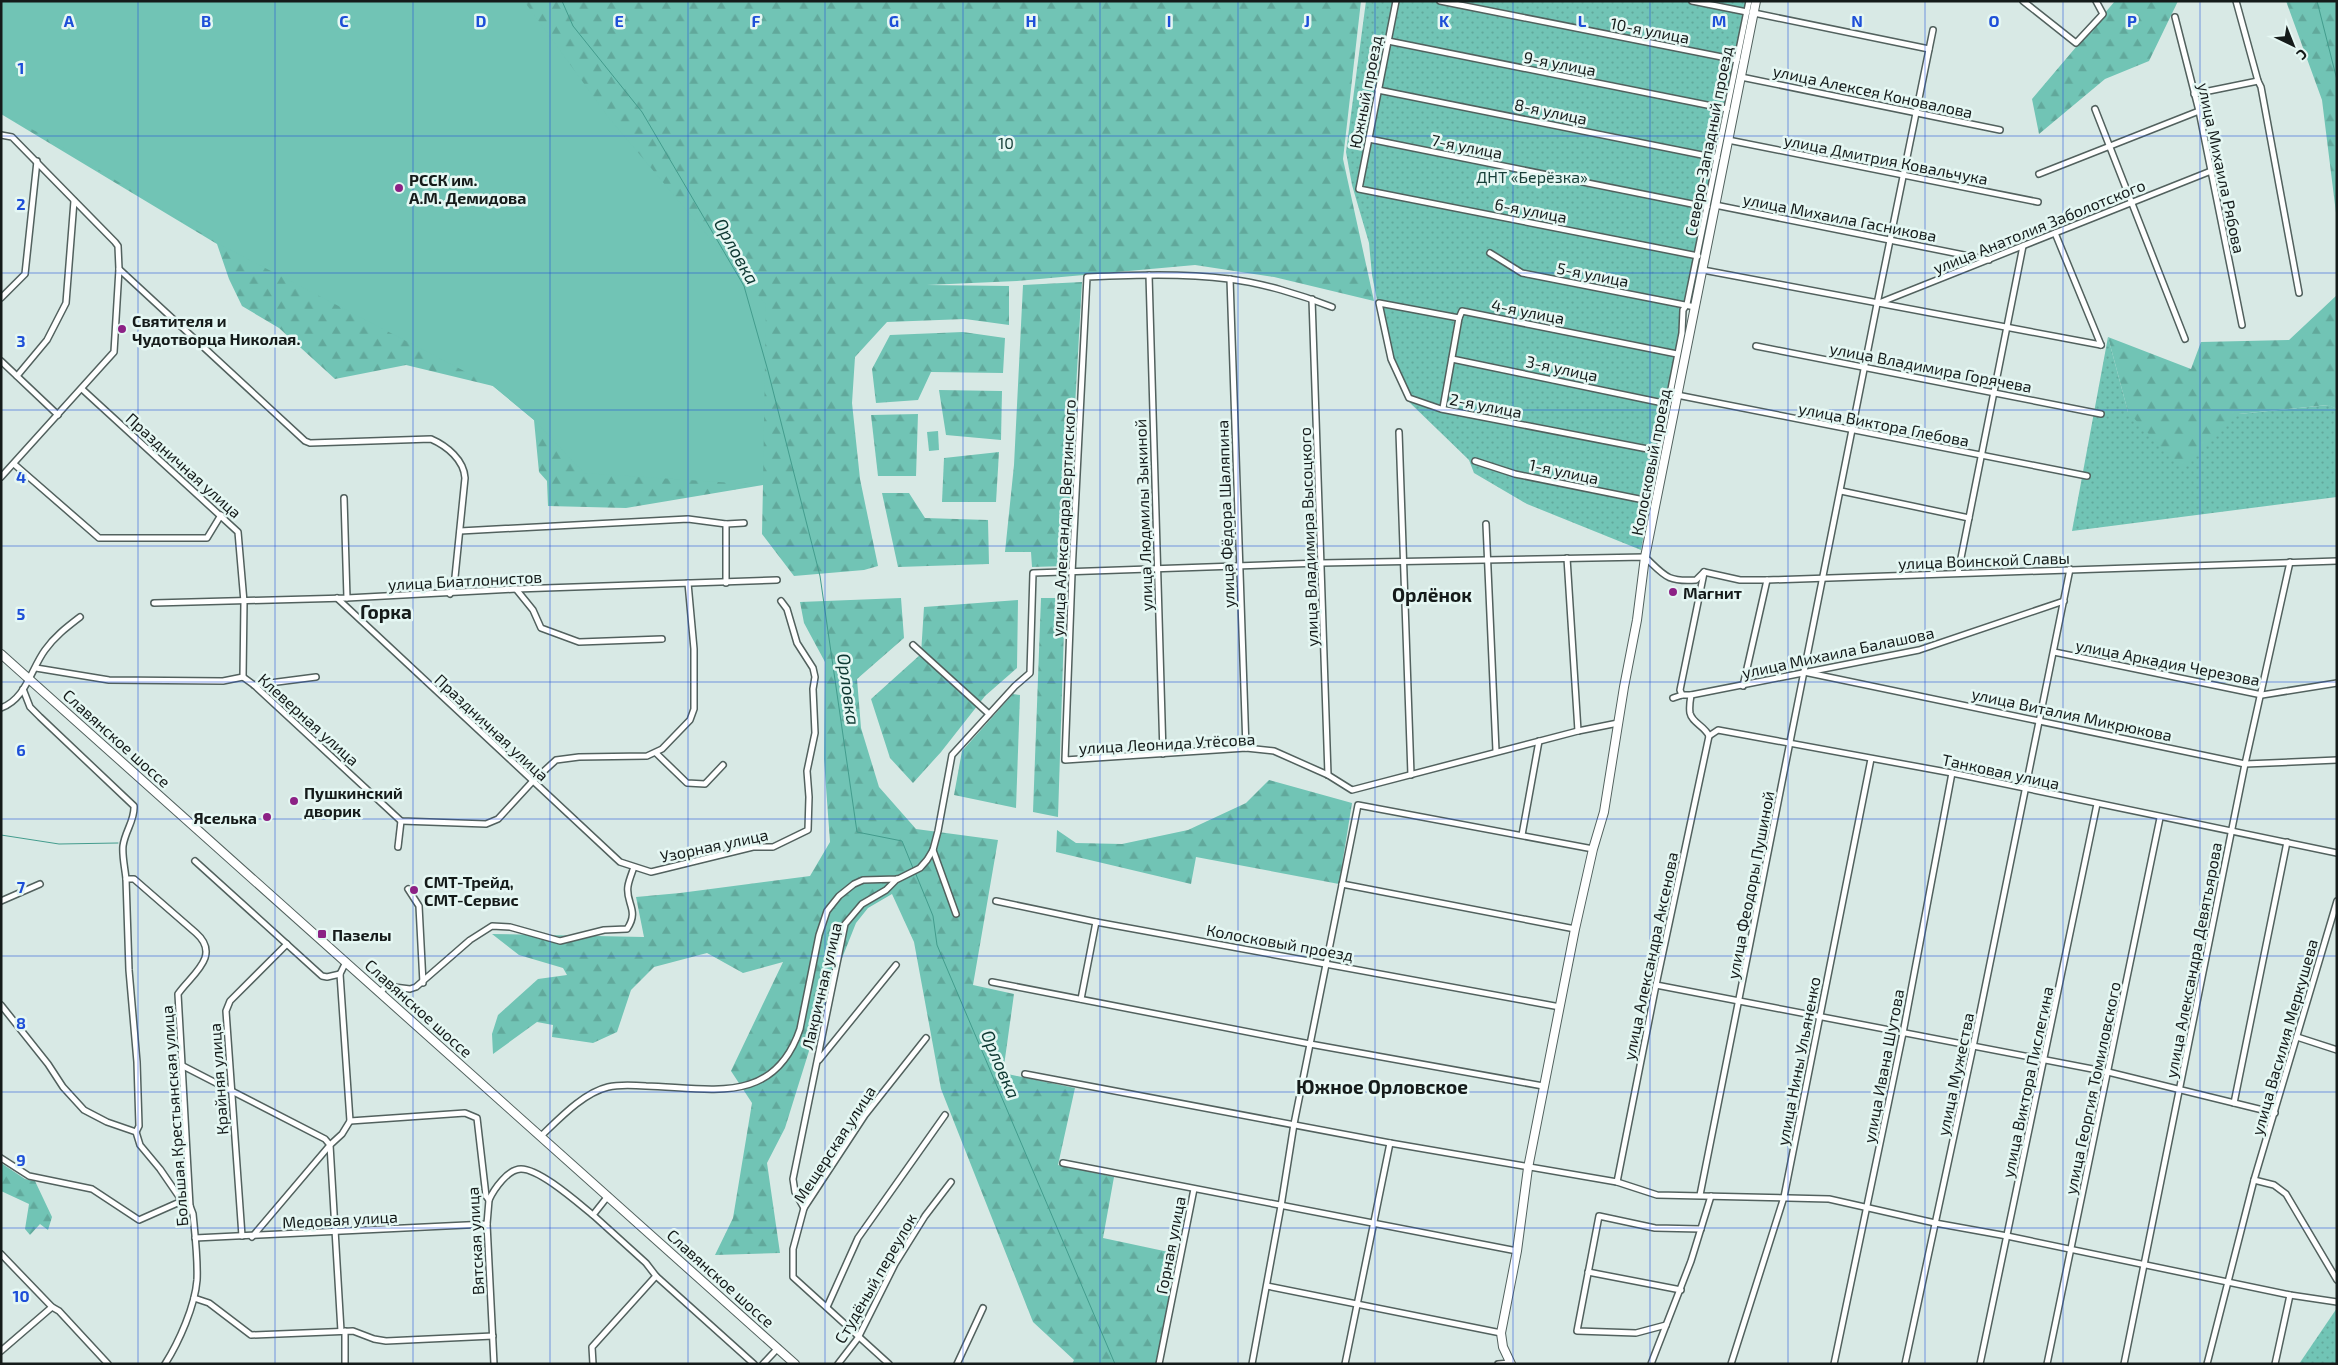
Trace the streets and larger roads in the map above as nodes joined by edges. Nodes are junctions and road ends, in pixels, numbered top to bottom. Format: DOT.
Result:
graph roads {
  1 [pos="1396,1"];
  2 [pos="1440,1"];
  3 [pos="1692,1"];
  4 [pos="1749,1"];
  5 [pos="1756,1"];
  6 [pos="2023,1"];
  7 [pos="2096,1"];
  8 [pos="2236,1"];
  9 [pos="1750,13"];
  10 [pos="2175,17"];
  11 [pos="1933,30"];
  12 [pos="1388,41"];
  13 [pos="1929,49"];
  14 [pos="1737,60"];
  15 [pos="1741,77"];
  16 [pos="2258,81"];
  17 [pos="1378,90"];
  18 [pos="2194,94"];
  19 [pos="1727,109"];
  20 [pos="2095,109"];
  21 [pos="2199,111"];
  22 [pos="1916,113"];
  23 [pos="2000,130"];
  24 [pos="1,134"];
  25 [pos="1369,139"];
  26 [pos="1728,140"];
  27 [pos="2110,148"];
  28 [pos="1718,158"];
  29 [pos="37,161"];
  30 [pos="2211,171"];
  31 [pos="2039,174"];
  32 [pos="1904,175"];
  33 [pos="1359,189"];
  34 [pos="74,201"];
  35 [pos="2038,202"];
  36 [pos="2130,202"];
  37 [pos="1711,206"];
  38 [pos="2056,233"];
  39 [pos="1890,239"];
  40 [pos="2023,246"];
  41 [pos="1490,253"];
  42 [pos="1698,256"];
  43 [pos="1989,260"];
  44 [pos="120,269"];
  45 [pos="1703,270"];
  46 [pos="1149,275"];
  47 [pos="1230,279"];
  48 [pos="2299,292"];
  49 [pos="1,298"];
  50 [pos="1312,299"];
  51 [pos="1379,303"];
  52 [pos="1687,304"];
  53 [pos="1877,304"];
  54 [pos="1332,307"];
  55 [pos="1695,307"];
  56 [pos="1459,318"];
  57 [pos="2242,325"];
  58 [pos="2007,327"];
  59 [pos="2185,339"];
  60 [pos="1756,346"];
  61 [pos="1677,354"];
  62 [pos="1452,359"];
  63 [pos="1,361"];
  64 [pos="1865,366"];
  65 [pos="17,376"];
  66 [pos="82,389"];
  67 [pos="1994,393"];
  68 [pos="1676,395"];
  69 [pos="1668,404"];
  70 [pos="1443,408"];
  71 [pos="2100,414"];
  72 [pos="58,415"];
  73 [pos="1852,430"];
  74 [pos="1399,432"];
  75 [pos="1658,451"];
  76 [pos="1982,456"];
  77 [pos="1475,461"];
  78 [pos="14,464"];
  79 [pos="2087,476"];
  80 [pos="1,478"];
  81 [pos="1841,491"];
  82 [pos="344,498"];
  83 [pos="1649,501"];
  84 [pos="221,516"];
  85 [pos="1969,518"];
  86 [pos="744,523"];
  87 [pos="726,524"];
  88 [pos="1486,524"];
  89 [pos="460,530"];
  90 [pos="1646,557"];
  91 [pos="1567,558"];
  92 [pos="1486,560"];
  93 [pos="2337,561"];
  94 [pos="2290,562"];
  95 [pos="1321,563"];
  96 [pos="1403,563"];
  97 [pos="1239,567"];
  98 [pos="2070,569"];
  99 [pos="1157,570"];
  100 [pos="1704,572"];
  101 [pos="1072,573"];
  102 [pos="1958,574"];
  103 [pos="1823,579"];
  104 [pos="777,580"];
  105 [pos="1768,580"];
  106 [pos="688,582"];
  107 [pos="726,583"];
  108 [pos="516,589"];
  109 [pos="450,594"];
  110 [pos="337,598"];
  111 [pos="347,598"];
  112 [pos="781,601"];
  113 [pos="2064,601"];
  114 [pos="244,602"];
  115 [pos="154,603"];
  116 [pos="80,617"];
  117 [pos="662,639"];
  118 [pos="913,645"];
  119 [pos="2054,652"];
  120 [pos="1,654"];
  121 [pos="36,668"];
  122 [pos="1804,672"];
  123 [pos="29,677"];
  124 [pos="243,677"];
  125 [pos="316,678"];
  126 [pos="2337,683"];
  127 [pos="254,685"];
  128 [pos="1743,686"];
  129 [pos="24,689"];
  130 [pos="1682,695"];
  131 [pos="1690,695"];
  132 [pos="2262,695"];
  133 [pos="1673,698"];
  134 [pos="1,708"];
  135 [pos="989,714"];
  136 [pos="2039,719"];
  137 [pos="1618,723"];
  138 [pos="1578,731"];
  139 [pos="1709,736"];
  140 [pos="1539,741"];
  141 [pos="1791,742"];
  142 [pos="1246,748"];
  143 [pos="1496,752"];
  144 [pos="656,753"];
  145 [pos="1163,754"];
  146 [pos="1871,758"];
  147 [pos="1065,760"];
  148 [pos="2337,760"];
  149 [pos="2246,764"];
  150 [pos="723,765"];
  151 [pos="1952,773"];
  152 [pos="1328,775"];
  153 [pos="1411,775"];
  154 [pos="532,782"];
  155 [pos="2025,788"];
  156 [pos="2098,804"];
  157 [pos="2160,818"];
  158 [pos="402,822"];
  159 [pos="2232,831"];
  160 [pos="1522,835"];
  161 [pos="2287,842"];
  162 [pos="398,847"];
  163 [pos="1593,849"];
  164 [pos="933,850"];
  165 [pos="2337,853"];
  166 [pos="195,862"];
  167 [pos="634,867"];
  168 [pos="126,878"];
  169 [pos="898,879"];
  170 [pos="40,884"];
  171 [pos="1342,884"];
  172 [pos="408,889"];
  173 [pos="1,901"];
  174 [pos="996,901"];
  175 [pos="2337,901"];
  176 [pos="956,914"];
  177 [pos="1096,922"];
  178 [pos="1575,929"];
  179 [pos="287,944"];
  180 [pos="346,962"];
  181 [pos="1325,964"];
  182 [pos="896,965"];
  183 [pos="340,974"];
  184 [pos="992,982"];
  185 [pos="424,983"];
  186 [pos="1656,985"];
  187 [pos="380,992"];
  188 [pos="1081,999"];
  189 [pos="1740,1002"];
  190 [pos="1,1005"];
  191 [pos="1560,1007"];
  192 [pos="1820,1018"];
  193 [pos="1903,1033"];
  194 [pos="2297,1037"];
  195 [pos="926,1038"];
  196 [pos="1310,1044"];
  197 [pos="1973,1048"];
  198 [pos="2337,1050"];
  199 [pos="2043,1060"];
  200 [pos="817,1063"];
  201 [pos="183,1066"];
  202 [pos="2108,1072"];
  203 [pos="1025,1074"];
  204 [pos="1543,1086"];
  205 [pos="2180,1089"];
  206 [pos="232,1093"];
  207 [pos="2234,1103"];
  208 [pos="2275,1113"];
  209 [pos="945,1115"];
  210 [pos="350,1121"];
  211 [pos="1294,1124"];
  212 [pos="136,1132"];
  213 [pos="541,1136"];
  214 [pos="1390,1143"];
  215 [pos="330,1145"];
  216 [pos="1,1158"];
  217 [pos="1063,1163"];
  218 [pos="1528,1168"];
  219 [pos="2254,1180"];
  220 [pos="951,1182"];
  221 [pos="1617,1182"];
  222 [pos="1194,1189"];
  223 [pos="1700,1195"];
  224 [pos="608,1196"];
  225 [pos="1711,1196"];
  226 [pos="1784,1197"];
  227 [pos="489,1200"];
  228 [pos="182,1202"];
  229 [pos="190,1206"];
  230 [pos="1281,1206"];
  231 [pos="804,1208"];
  232 [pos="1867,1208"];
  233 [pos="593,1215"];
  234 [pos="1935,1223"];
  235 [pos="487,1224"];
  236 [pos="1373,1224"];
  237 [pos="1701,1229"];
  238 [pos="337,1232"];
  239 [pos="242,1236"];
  240 [pos="2007,1236"];
  241 [pos="252,1237"];
  242 [pos="195,1238"];
  243 [pos="2072,1249"];
  244 [pos="1517,1251"];
  245 [pos="1,1254"];
  246 [pos="2145,1264"];
  247 [pos="1588,1272"];
  248 [pos="656,1276"];
  249 [pos="2337,1280"];
  250 [pos="2226,1282"];
  251 [pos="1266,1286"];
  252 [pos="1681,1290"];
  253 [pos="2290,1295"];
  254 [pos="194,1298"];
  255 [pos="2337,1302"];
  256 [pos="1357,1304"];
  257 [pos="52,1307"];
  258 [pos="827,1307"];
  259 [pos="983,1308"];
  260 [pos="1666,1326"];
  261 [pos="343,1331"];
  262 [pos="1501,1333"];
  263 [pos="493,1336"];
  264 [pos="859,1336"];
  265 [pos="778,1348"];
  266 [pos="1,1351"];
  267 [pos="108,1364"];
  268 [pos="165,1364"];
  269 [pos="345,1364"];
  270 [pos="494,1364"];
  271 [pos="593,1364"];
  272 [pos="754,1364"];
  273 [pos="763,1364"];
  274 [pos="795,1364"];
  275 [pos="838,1364"];
  276 [pos="889,1364"];
  277 [pos="957,1364"];
  278 [pos="1159,1364"];
  279 [pos="1252,1364"];
  280 [pos="1345,1364"];
  281 [pos="1498,1364"];
  282 [pos="1510,1364"];
  283 [pos="1651,1364"];
  284 [pos="1731,1364"];
  285 [pos="1834,1364"];
  286 [pos="1905,1364"];
  287 [pos="1980,1364"];
  288 [pos="2047,1364"];
  289 [pos="2124,1364"];
  290 [pos="2207,1364"];
  291 [pos="2275,1364"];
  1 -- 12 [label="street, Южный проезд"];
  2 -- 14 [label="street, 10-я улица"];
  3 -- 9 [label="street"];
  4 -- 9 [label="street, Северо-Западный проезд"];
  5 -- 9 [label="street, Колосковый проезд"];
  6 -- 7 [label="street"];
  8 -- 16 [label="street"];
  9 -- 13 [label="street"];
  9 -- 14 [label="street, Северо-Западный проезд"];
  9 -- 15 [label="street, Колосковый проезд"];
  10 -- 18 [label="street, улица Михаила Рябова"];
  11 -- 13 [label="street, улица Феодоры Пушиной"];
  12 -- 17 [label="street, Южный проезд"];
  12 -- 19 [label="street, 9-я улица"];
  13 -- 22 [label="street, улица Феодоры Пушиной"];
  14 -- 19 [label="street, Северо-Западный проезд"];
  15 -- 22 [label="street, улица Алексея Коновалова"];
  15 -- 26 [label="street, Колосковый проезд"];
  16 -- 18 [label="street"];
  16 -- 48 [label="street"];
  17 -- 25 [label="street, Южный проезд"];
  17 -- 28 [label="street, 8-я улица"];
  18 -- 21 [label="street, улица Михаила Рябова"];
  19 -- 28 [label="street, Северо-Западный проезд"];
  20 -- 27 [label="street"];
  21 -- 27 [label="street"];
  21 -- 30 [label="street, улица Михаила Рябова"];
  22 -- 23 [label="street, улица Алексея Коновалова"];
  22 -- 32 [label="street, улица Феодоры Пушиной"];
  24 -- 29 [label="street"];
  25 -- 33 [label="street, Южный проезд"];
  25 -- 37 [label="street, 7-я улица"];
  26 -- 32 [label="street, улица Дмитрия Ковальчука"];
  26 -- 37 [label="street, Колосковый проезд"];
  27 -- 31 [label="street"];
  27 -- 36 [label="street"];
  28 -- 37 [label="street, Северо-Западный проезд"];
  29 -- 34 [label="street"];
  29 -- 49 [label="street"];
  30 -- 36 [label="street, улица Анатолия Заболотского"];
  30 -- 57 [label="street, улица Михаила Рябова"];
  32 -- 35 [label="street, улица Дмитрия Ковальчука"];
  32 -- 39 [label="street, улица Феодоры Пушиной"];
  33 -- 42 [label="street, 6-я улица"];
  34 -- 44 [label="street"];
  34 -- 65 [label="street"];
  36 -- 38 [label="street, улица Анатолия Заболотского"];
  36 -- 59 [label="street"];
  37 -- 39 [label="street, улица Михаила Гасникова"];
  37 -- 42 [label="street, Северо-Западный проезд"];
  37 -- 45 [label="street, Колосковый проезд"];
  38 -- 40 [label="street, улица Анатолия Заболотского"];
  38 -- 58 [label="street"];
  39 -- 43 [label="street, улица Михаила Гасникова"];
  39 -- 53 [label="street, улица Феодоры Пушиной"];
  40 -- 43 [label="street, улица Анатолия Заболотского"];
  40 -- 58 [label="street"];
  41 -- 52 [label="street, 5-я улица"];
  42 -- 52 [label="street, Северо-Западный проезд"];
  43 -- 53 [label="street, улица Анатолия Заболотского"];
  44 -- 66 [label="street"];
  44 -- 89 [label="street"];
  45 -- 53 [label="street"];
  45 -- 55 [label="street, Колосковый проезд"];
  46 -- 47 [label="street"];
  46 -- 99 [label="street, улица Людмилы Зыкиной"];
  46 -- 101 [label="street, улица Александра Вертинского"];
  47 -- 50 [label="street"];
  47 -- 97 [label="street, улица Фёдора Шаляпина"];
  50 -- 54 [label="street"];
  50 -- 95 [label="street, улица Владимира Высоцкого"];
  51 -- 56 [label="street, 4-я улица"];
  51 -- 70 [label="street, 2-я улица"];
  52 -- 55 [label="street, 5-я улица"];
  52 -- 61 [label="street, Северо-Западный проезд"];
  53 -- 58 [label="street"];
  53 -- 64 [label="street, улица Феодоры Пушиной"];
  55 -- 68 [label="street, Колосковый проезд"];
  56 -- 61 [label="street, 4-я улица"];
  56 -- 62 [label="street"];
  58 -- 67 [label="street"];
  60 -- 64 [label="street, улица Владимира Горячева"];
  61 -- 69 [label="street, Северо-Западный проезд"];
  62 -- 69 [label="street, 3-я улица"];
  62 -- 70 [label="street"];
  63 -- 65 [label="street"];
  64 -- 67 [label="street, улица Владимира Горячева"];
  64 -- 73 [label="street, улица Феодоры Пушиной"];
  65 -- 72 [label="street"];
  66 -- 72 [label="street"];
  66 -- 84 [label="street, Праздничная улица"];
  67 -- 71 [label="street, улица Владимира Горячева"];
  67 -- 76 [label="street"];
  68 -- 73 [label="street, улица Виктора Глебова"];
  68 -- 90 [label="street, Колосковый проезд"];
  69 -- 75 [label="street, Северо-Западный проезд"];
  70 -- 75 [label="street, 2-я улица"];
  72 -- 78 [label="street"];
  73 -- 76 [label="street, улица Виктора Глебова"];
  73 -- 81 [label="street, улица Феодоры Пушиной"];
  74 -- 96 [label="street"];
  75 -- 83 [label="street, Северо-Западный проезд"];
  76 -- 79 [label="street, улица Виктора Глебова"];
  76 -- 85 [label="street"];
  77 -- 83 [label="street, 1-я улица"];
  78 -- 80 [label="street"];
  78 -- 84 [label="street"];
  81 -- 85 [label="street"];
  81 -- 103 [label="street, улица Феодоры Пушиной"];
  82 -- 111 [label="street"];
  84 -- 114 [label="street, Праздничная улица"];
  85 -- 102 [label="street"];
  86 -- 87 [label="street"];
  87 -- 89 [label="street"];
  87 -- 107 [label="street"];
  88 -- 92 [label="street"];
  89 -- 109 [label="street"];
  90 -- 91 [label="street"];
  90 -- 100 [label="street"];
  90 -- 137 [label="street, Колосковый проезд"];
  91 -- 92 [label="street"];
  91 -- 138 [label="street"];
  92 -- 96 [label="street"];
  92 -- 143 [label="street"];
  93 -- 94 [label="street, улица Воинской Славы"];
  94 -- 98 [label="street, улица Воинской Славы"];
  94 -- 132 [label="street, улица Александра Девятьярова"];
  95 -- 96 [label="street"];
  95 -- 97 [label="street"];
  95 -- 152 [label="street, улица Владимира Высоцкого"];
  96 -- 153 [label="street"];
  97 -- 99 [label="street"];
  97 -- 142 [label="street, улица Фёдора Шаляпина"];
  98 -- 102 [label="street, улица Воинской Славы"];
  98 -- 113 [label="street, улица Мужества"];
  99 -- 101 [label="street"];
  99 -- 145 [label="street, улица Людмилы Зыкиной"];
  100 -- 105 [label="street, улица Воинской Славы"];
  100 -- 130 [label="street"];
  101 -- 135 [label="street"];
  101 -- 147 [label="street, улица Александра Вертинского"];
  102 -- 103 [label="street, улица Воинской Славы"];
  103 -- 105 [label="street, улица Воинской Славы"];
  103 -- 122 [label="street, улица Феодоры Пушиной"];
  104 -- 107 [label="street, улица Биатлонистов"];
  105 -- 128 [label="street"];
  106 -- 107 [label="street, улица Биатлонистов"];
  106 -- 108 [label="street, улица Биатлонистов"];
  106 -- 144 [label="street"];
  108 -- 109 [label="street, улица Биатлонистов"];
  108 -- 117 [label="street"];
  109 -- 111 [label="street, улица Биатлонистов"];
  110 -- 111 [label="street, улица Биатлонистов"];
  110 -- 114 [label="street, улица Биатлонистов"];
  110 -- 154 [label="street, Праздничная улица"];
  112 -- 167 [label="street, Узорная улица"];
  113 -- 119 [label="street, улица Мужества"];
  113 -- 122 [label="street, улица Михаила Балашова"];
  114 -- 115 [label="street, улица Биатлонистов"];
  114 -- 124 [label="street, Праздничная улица"];
  116 -- 121 [label="street"];
  118 -- 135 [label="street"];
  119 -- 132 [label="street, улица Аркадия Черезова"];
  119 -- 136 [label="street, улица Мужества"];
  120 -- 123 [label="street, Славянское шоссе"];
  121 -- 123 [label="street"];
  121 -- 124 [label="street"];
  122 -- 128 [label="street, улица Михаила Балашова"];
  122 -- 136 [label="street, улица Виталия Микрюкова"];
  122 -- 141 [label="street, улица Феодоры Пушиной"];
  123 -- 129 [label="street"];
  123 -- 180 [label="street, Славянское шоссе"];
  124 -- 127 [label="street, Клеверная улица"];
  125 -- 127 [label="street"];
  126 -- 132 [label="street, улица Аркадия Черезова"];
  127 -- 158 [label="street, Клеверная улица"];
  128 -- 131 [label="street, улица Михаила Балашова"];
  129 -- 134 [label="street"];
  129 -- 168 [label="street, Большая Крестьянская улица"];
  130 -- 131 [label="street, улица Михаила Балашова"];
  130 -- 133 [label="street, улица Михаила Балашова"];
  131 -- 139 [label="street"];
  132 -- 149 [label="street, улица Александра Девятьярова"];
  135 -- 164 [label="street"];
  136 -- 149 [label="street, улица Виталия Микрюкова"];
  136 -- 155 [label="street, улица Мужества"];
  137 -- 138 [label="street, улица Леонида Утёсова"];
  137 -- 163 [label="street, Колосковый проезд"];
  138 -- 140 [label="street, улица Леонида Утёсова"];
  139 -- 141 [label="street, Танковая улица"];
  139 -- 186 [label="street, улица Александра Аксенова"];
  140 -- 143 [label="street, улица Леонида Утёсова"];
  140 -- 160 [label="street"];
  141 -- 146 [label="street, Танковая улица"];
  141 -- 189 [label="street, улица Феодоры Пушиной"];
  142 -- 145 [label="street, улица Леонида Утёсова"];
  142 -- 152 [label="street, улица Леонида Утёсова"];
  143 -- 153 [label="street, улица Леонида Утёсова"];
  144 -- 150 [label="street"];
  144 -- 154 [label="street"];
  145 -- 147 [label="street, улица Леонида Утёсова"];
  146 -- 151 [label="street, Танковая улица"];
  146 -- 192 [label="street, улица Нины Ульяненко"];
  148 -- 149 [label="street, улица Виталия Микрюкова"];
  149 -- 159 [label="street, улица Александра Девятьярова"];
  151 -- 155 [label="street, Танковая улица"];
  151 -- 193 [label="street, улица Ивана Шутова"];
  152 -- 153 [label="street, улица Леонида Утёсова"];
  154 -- 158 [label="street"];
  154 -- 167 [label="street, Праздничная улица"];
  155 -- 156 [label="street, Танковая улица"];
  155 -- 197 [label="street, улица Мужества"];
  156 -- 157 [label="street, Танковая улица"];
  156 -- 199 [label="street, улица Виктора Пислегина"];
  157 -- 159 [label="street, Танковая улица"];
  157 -- 202 [label="street, улица Георгия Томиловского"];
  158 -- 162 [label="street"];
  159 -- 161 [label="street, Танковая улица"];
  159 -- 205 [label="street, улица Александра Девятьярова"];
  160 -- 163 [label="street"];
  160 -- 171 [label="street"];
  161 -- 165 [label="street, Танковая улица"];
  161 -- 207 [label="street, улица Василия Меркушева"];
  163 -- 178 [label="street, Колосковый проезд"];
  164 -- 169 [label="street"];
  164 -- 176 [label="street"];
  166 -- 179 [label="street"];
  167 -- 185 [label="street"];
  168 -- 201 [label="street, Большая Крестьянская улица"];
  168 -- 212 [label="street, Большая Крестьянская улица"];
  169 -- 200 [label="street, Лакричная улица"];
  169 -- 213 [label="street"];
  170 -- 173 [label="street"];
  171 -- 178 [label="street"];
  171 -- 181 [label="street"];
  172 -- 185 [label="street"];
  174 -- 177 [label="street, Колосковый проезд"];
  175 -- 194 [label="street, улица Василия Меркушева"];
  177 -- 181 [label="street, Колосковый проезд"];
  177 -- 188 [label="street"];
  178 -- 191 [label="street, Колосковый проезд"];
  179 -- 183 [label="street"];
  179 -- 206 [label="street, Крайняя улица"];
  180 -- 183 [label="street"];
  180 -- 187 [label="street, Славянское шоссе"];
  181 -- 191 [label="street, Колосковый проезд"];
  181 -- 196 [label="street"];
  182 -- 200 [label="street, Лакричная улица"];
  183 -- 210 [label="street"];
  184 -- 188 [label="street"];
  185 -- 187 [label="street"];
  186 -- 189 [label="street"];
  186 -- 221 [label="street, улица Александра Аксенова"];
  187 -- 213 [label="street, Славянское шоссе"];
  188 -- 196 [label="street"];
  189 -- 192 [label="street"];
  189 -- 223 [label="street, улица Феодоры Пушиной"];
  190 -- 212 [label="street"];
  191 -- 204 [label="street, Колосковый проезд"];
  192 -- 193 [label="street"];
  192 -- 226 [label="street, улица Нины Ульяненко"];
  193 -- 197 [label="street"];
  193 -- 232 [label="street, улица Ивана Шутова"];
  194 -- 198 [label="street"];
  194 -- 208 [label="street, улица Василия Меркушева"];
  195 -- 231 [label="street, Мещерская улица"];
  196 -- 204 [label="street"];
  196 -- 211 [label="street"];
  197 -- 199 [label="street"];
  197 -- 234 [label="street, улица Мужества"];
  199 -- 202 [label="street"];
  199 -- 240 [label="street, улица Виктора Пислегина"];
  200 -- 231 [label="street, Лакричная улица"];
  201 -- 206 [label="street"];
  201 -- 229 [label="street, Большая Крестьянская улица"];
  202 -- 205 [label="street"];
  202 -- 243 [label="street, улица Георгия Томиловского"];
  203 -- 211 [label="street"];
  204 -- 218 [label="street, Колосковый проезд"];
  205 -- 207 [label="street"];
  205 -- 246 [label="street, улица Александра Девятьярова"];
  206 -- 215 [label="street"];
  206 -- 239 [label="street, Крайняя улица"];
  207 -- 208 [label="street"];
  208 -- 219 [label="street, улица Василия Меркушева"];
  209 -- 258 [label="street"];
  210 -- 215 [label="street"];
  210 -- 227 [label="street, Вятская улица"];
  211 -- 214 [label="street"];
  211 -- 230 [label="street"];
  212 -- 228 [label="street"];
  213 -- 224 [label="street, Славянское шоссе"];
  214 -- 218 [label="street"];
  214 -- 236 [label="street"];
  215 -- 238 [label="street"];
  215 -- 241 [label="street"];
  216 -- 228 [label="street"];
  217 -- 222 [label="street"];
  218 -- 221 [label="street"];
  218 -- 244 [label="street, Колосковый проезд"];
  219 -- 249 [label="street"];
  219 -- 250 [label="street, улица Василия Меркушева"];
  220 -- 264 [label="street, Студёный переулок"];
  221 -- 223 [label="street"];
  222 -- 230 [label="street, Горная улица"];
  222 -- 278 [label="street, Горная улица"];
  223 -- 225 [label="street"];
  224 -- 233 [label="street"];
  224 -- 265 [label="street, Славянское шоссе"];
  225 -- 226 [label="street"];
  225 -- 237 [label="street"];
  226 -- 232 [label="street"];
  226 -- 284 [label="street, улица Нины Ульяненко"];
  227 -- 233 [label="street"];
  227 -- 235 [label="street, Вятская улица"];
  228 -- 229 [label="street"];
  229 -- 242 [label="street, Большая Крестьянская улица"];
  230 -- 236 [label="street, Горная улица"];
  230 -- 251 [label="street"];
  231 -- 258 [label="street, Мещерская улица"];
  232 -- 234 [label="street"];
  232 -- 285 [label="street, улица Ивана Шутова"];
  233 -- 248 [label="street"];
  234 -- 240 [label="street"];
  234 -- 286 [label="street, улица Мужества"];
  235 -- 238 [label="street, Медовая улица"];
  235 -- 263 [label="street, Вятская улица"];
  236 -- 244 [label="street, Горная улица"];
  236 -- 256 [label="street"];
  237 -- 247 [label="street"];
  237 -- 252 [label="street"];
  238 -- 241 [label="street, Медовая улица"];
  238 -- 261 [label="street"];
  239 -- 241 [label="street, Медовая улица"];
  239 -- 242 [label="street, Медовая улица"];
  240 -- 243 [label="street"];
  240 -- 287 [label="street, улица Виктора Пислегина"];
  242 -- 254 [label="street, Большая Крестьянская улица"];
  243 -- 246 [label="street"];
  243 -- 288 [label="street, улица Георгия Томиловского"];
  244 -- 262 [label="street, Колосковый проезд"];
  245 -- 257 [label="street"];
  246 -- 250 [label="street"];
  246 -- 289 [label="street, улица Александра Девятьярова"];
  247 -- 252 [label="street"];
  247 -- 260 [label="street"];
  248 -- 271 [label="street"];
  248 -- 272 [label="street"];
  250 -- 253 [label="street"];
  250 -- 290 [label="street, улица Василия Меркушева"];
  251 -- 256 [label="street"];
  251 -- 279 [label="street"];
  252 -- 260 [label="street"];
  253 -- 255 [label="street"];
  253 -- 291 [label="street"];
  254 -- 261 [label="street"];
  254 -- 268 [label="street, Большая Крестьянская улица"];
  256 -- 262 [label="street"];
  256 -- 280 [label="street"];
  257 -- 266 [label="street"];
  257 -- 267 [label="street"];
  258 -- 264 [label="street"];
  259 -- 277 [label="street"];
  260 -- 283 [label="street"];
  261 -- 263 [label="street"];
  261 -- 269 [label="street"];
  262 -- 282 [label="street, Колосковый проезд"];
  263 -- 270 [label="street, Вятская улица"];
  264 -- 275 [label="street, Студёный переулок"];
  264 -- 276 [label="street"];
  265 -- 273 [label="street"];
  265 -- 274 [label="street, Славянское шоссе"];
  281 -- 282 [label="street"];
}
